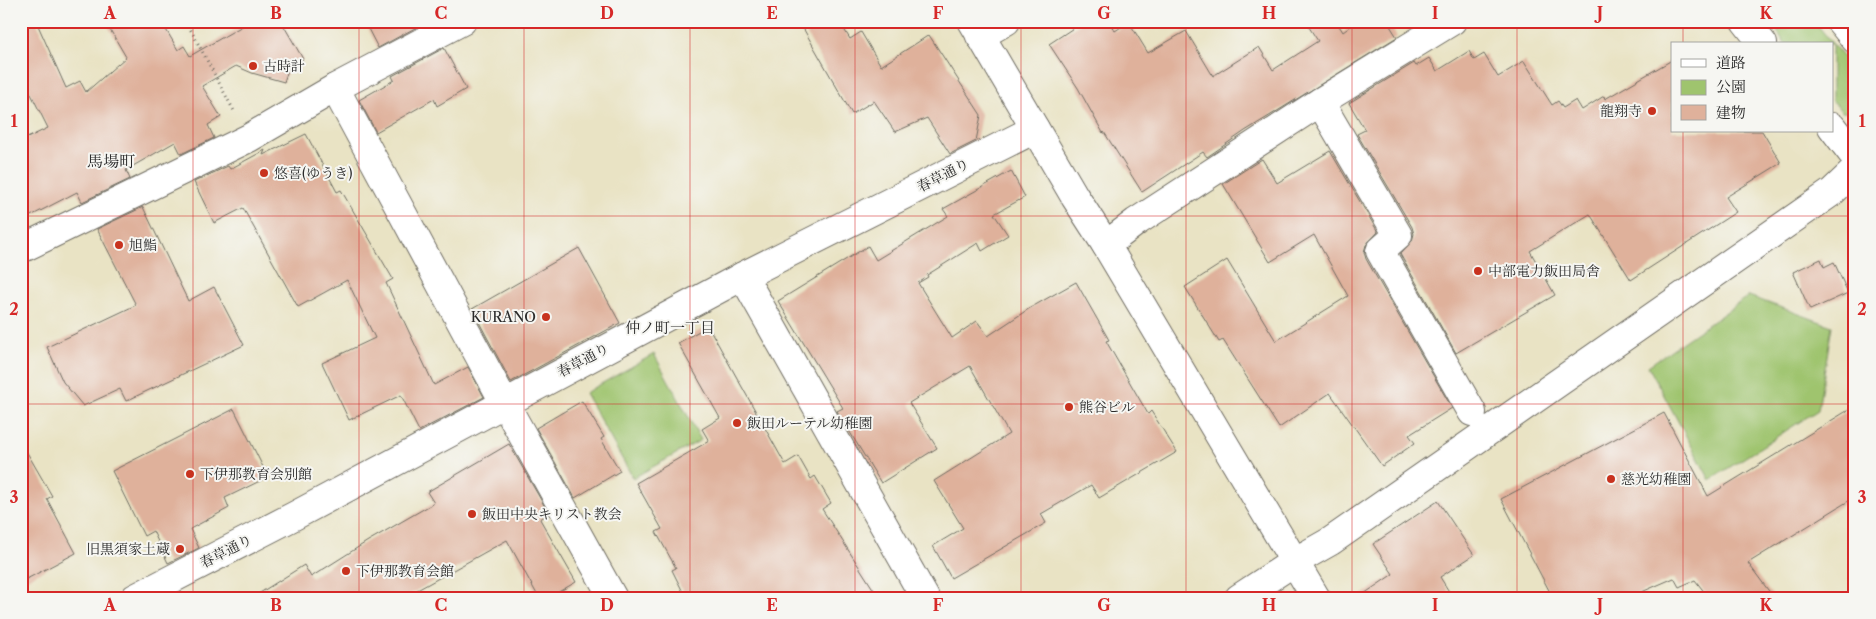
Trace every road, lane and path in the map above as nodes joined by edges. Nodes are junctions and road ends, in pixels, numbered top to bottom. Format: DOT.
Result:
graph roads {
  1 [pos="186,21"];
  2 [pos="462,21"];
  3 [pos="1006,21"];
  4 [pos="1452,21"];
  5 [pos="1745,21"];
  6 [pos="1840,21"];
  7 [pos="976,29"];
  8 [pos="1855,39"];
  9 [pos="1761,42"];
  10 [pos="334,88"];
  11 [pos="1320,102"];
  12 [pos="1035,129"];
  13 [pos="1834,130"];
  14 [pos="249,138"];
  15 [pos="1855,157"];
  16 [pos="1855,170"];
  17 [pos="1106,245"];
  18 [pos="21,249"];
  19 [pos="743,276"];
  20 [pos="504,402"];
  21 [pos="1472,412"];
  22 [pos="1294,562"];
  23 [pos="135,598"];
  24 [pos="613,598"];
  25 [pos="925,598"];
  26 [pos="1239,598"];
  27 [pos="1316,598"];
  1 -- 14 [label="path"];
  2 -- 10 [label="street"];
  3 -- 7 [label="street"];
  4 -- 11 [label="street"];
  5 -- 9 [label="street"];
  6 -- 8 [label="street"];
  7 -- 12 [label="street"];
  10 -- 14 [label="street"];
  10 -- 20 [label="street"];
  11 -- 17 [label="street"];
  11 -- 21 [label="street"];
  12 -- 17 [label="street"];
  12 -- 19 [label="street, 春草通り"];
  13 -- 15 [label="street"];
  14 -- 18 [label="street"];
  16 -- 22 [label="street"];
  17 -- 22 [label="street"];
  19 -- 20 [label="street, 春草通り"];
  19 -- 25 [label="street"];
  20 -- 23 [label="street, 春草通り"];
  20 -- 24 [label="street"];
  22 -- 26 [label="street"];
  22 -- 27 [label="street"];
}
